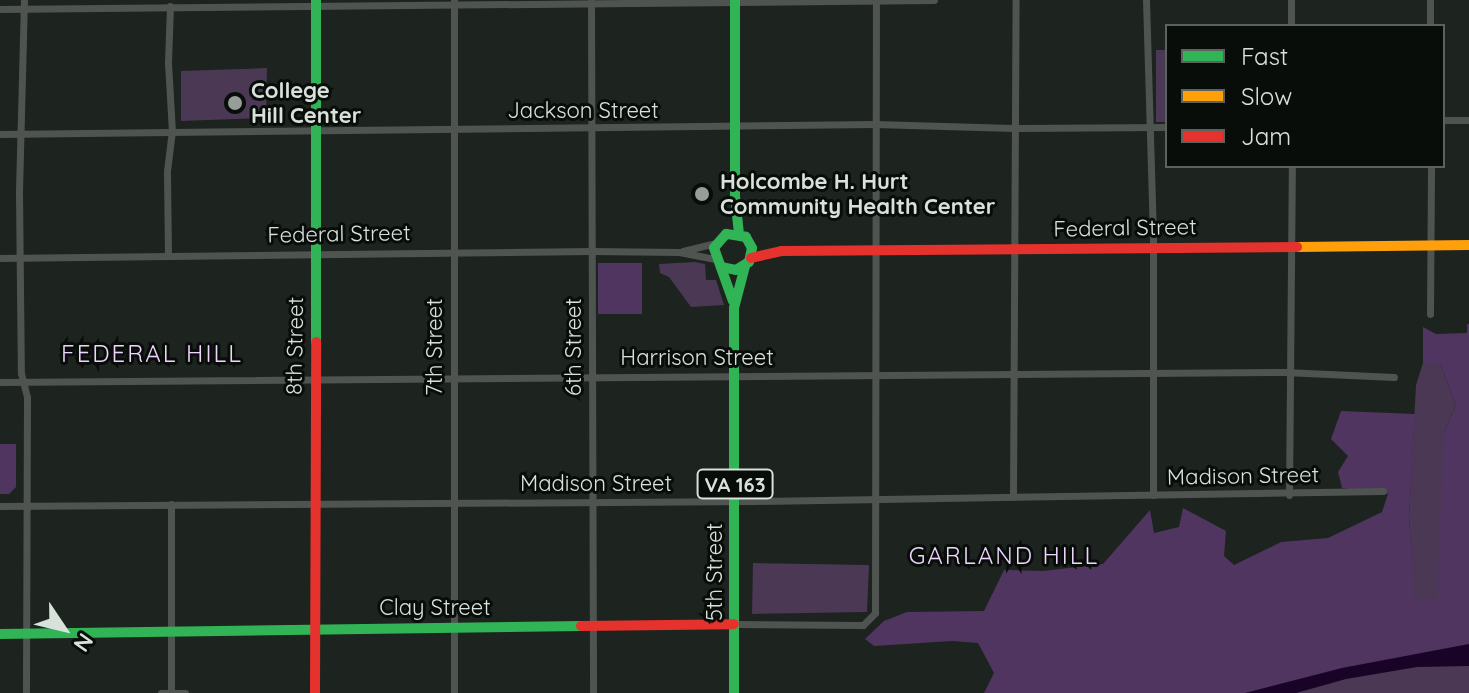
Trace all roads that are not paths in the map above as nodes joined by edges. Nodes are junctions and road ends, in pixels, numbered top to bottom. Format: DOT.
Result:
graph roads {
  1 [pos="934,0"];
  2 [pos="1016,0"];
  3 [pos="1146,0"];
  4 [pos="1291,0"];
  5 [pos="1430,0"];
  6 [pos="735,1"];
  7 [pos="876,1"];
  8 [pos="591,2"];
  9 [pos="454,3"];
  10 [pos="23,4"];
  11 [pos="316,4"];
  12 [pos="170,6"];
  13 [pos="0,9"];
  14 [pos="1291,24"];
  15 [pos="1430,24"];
  16 [pos="1445,120"];
  17 [pos="1469,120"];
  18 [pos="875,124"];
  19 [pos="1151,127"];
  20 [pos="1165,127"];
  21 [pos="735,128"];
  22 [pos="1013,128"];
  23 [pos="591,129"];
  24 [pos="454,130"];
  25 [pos="172,132"];
  26 [pos="316,132"];
  27 [pos="0,134"];
  28 [pos="20,134"];
  29 [pos="1292,168"];
  30 [pos="1431,168"];
  31 [pos="735,196"];
  32 [pos="739,233"];
  33 [pos="726,234"];
  34 [pos="716,243"];
  35 [pos="751,244"];
  36 [pos="1431,245"];
  37 [pos="1469,245"];
  38 [pos="1293,246"];
  39 [pos="1015,249"];
  40 [pos="1152,249"];
  41 [pos="592,251"];
  42 [pos="781,251"];
  43 [pos="875,251"];
  44 [pos="453,252"];
  45 [pos="679,252"];
  46 [pos="316,254"];
  47 [pos="168,256"];
  48 [pos="0,258"];
  49 [pos="20,258"];
  50 [pos="748,262"];
  51 [pos="718,263"];
  52 [pos="734,308"];
  53 [pos="1430,314"];
  54 [pos="1153,373"];
  55 [pos="1290,373"];
  56 [pos="1014,374"];
  57 [pos="735,375"];
  58 [pos="876,375"];
  59 [pos="593,376"];
  60 [pos="1394,377"];
  61 [pos="453,378"];
  62 [pos="315,379"];
  63 [pos="0,382"];
  64 [pos="24,382"];
  65 [pos="1383,491"];
  66 [pos="1153,495"];
  67 [pos="1289,495"];
  68 [pos="1013,497"];
  69 [pos="877,500"];
  70 [pos="735,501"];
  71 [pos="593,502"];
  72 [pos="313,503"];
  73 [pos="453,503"];
  74 [pos="171,504"];
  75 [pos="25,505"];
  76 [pos="0,506"];
  77 [pos="734,624"];
  78 [pos="592,627"];
  79 [pos="315,628"];
  80 [pos="454,628"];
  81 [pos="171,630"];
  82 [pos="0,634"];
  83 [pos="27,634"];
  84 [pos="171,691"];
  85 [pos="26,693"];
  86 [pos="161,693"];
  87 [pos="185,693"];
  88 [pos="315,693"];
  89 [pos="454,693"];
  90 [pos="593,693"];
  91 [pos="734,693"];
  1 -- 7 [label="street"];
  2 -- 22 [label="street"];
  3 -- 19 [label="street"];
  4 -- 14 [label="street"];
  5 -- 15 [label="street"];
  6 -- 7 [label="street"];
  6 -- 8 [label="street"];
  6 -- 21 [label="street"];
  7 -- 18 [label="street"];
  8 -- 9 [label="street"];
  8 -- 23 [label="street, 6th Street"];
  9 -- 11 [label="street"];
  9 -- 24 [label="street, 7th Street"];
  10 -- 12 [label="street"];
  10 -- 13 [label="street"];
  10 -- 28 [label="street"];
  11 -- 12 [label="street"];
  11 -- 26 [label="street, 8th Street"];
  12 -- 25 [label="street"];
  16 -- 17 [label="street"];
  18 -- 21 [label="street, Jackson Street"];
  18 -- 22 [label="street, Jackson Street"];
  18 -- 43 [label="street"];
  19 -- 20 [label="street, Jackson Street"];
  19 -- 22 [label="street, Jackson Street"];
  19 -- 40 [label="street"];
  21 -- 23 [label="street, Jackson Street"];
  21 -- 31 [label="street"];
  22 -- 39 [label="street"];
  23 -- 24 [label="street, Jackson Street"];
  23 -- 41 [label="street, 6th Street"];
  24 -- 26 [label="street, Jackson Street"];
  24 -- 44 [label="street, 7th Street"];
  25 -- 26 [label="street, Jackson Street"];
  25 -- 28 [label="street, Jackson Street"];
  25 -- 47 [label="street"];
  26 -- 46 [label="street, 8th Street"];
  27 -- 28 [label="street, Jackson Street"];
  28 -- 49 [label="street"];
  29 -- 38 [label="street"];
  30 -- 36 [label="street"];
  31 -- 32 [label="street"];
  31 -- 33 [label="street"];
  32 -- 33 [label="street"];
  32 -- 35 [label="street"];
  33 -- 34 [label="street"];
  34 -- 45 [label="street, Federal Street"];
  34 -- 51 [label="street"];
  35 -- 42 [label="street, Federal Street"];
  35 -- 50 [label="street"];
  36 -- 37 [label="street, Federal Street"];
  36 -- 38 [label="street, Federal Street"];
  36 -- 53 [label="street"];
  38 -- 40 [label="street, Federal Street"];
  38 -- 55 [label="street"];
  39 -- 40 [label="street, Federal Street"];
  39 -- 43 [label="street, Federal Street"];
  39 -- 56 [label="street"];
  40 -- 54 [label="street"];
  41 -- 44 [label="street, Federal Street"];
  41 -- 45 [label="street, Federal Street"];
  41 -- 59 [label="street, 6th Street"];
  42 -- 43 [label="street, Federal Street"];
  42 -- 50 [label="street, Federal Street"];
  43 -- 58 [label="street"];
  44 -- 46 [label="street, Federal Street"];
  44 -- 61 [label="street, 7th Street"];
  45 -- 51 [label="street, Federal Street"];
  46 -- 47 [label="street, Federal Street"];
  46 -- 62 [label="street, 8th Street"];
  47 -- 49 [label="street, Federal Street"];
  48 -- 49 [label="street, Federal Street"];
  49 -- 64 [label="street"];
  50 -- 51 [label="street"];
  50 -- 52 [label="street, 5th Street / VA 163"];
  51 -- 52 [label="street, 5th Street / VA 163"];
  52 -- 57 [label="street, 5th Street / VA 163"];
  54 -- 55 [label="street, Harrison Street"];
  54 -- 56 [label="street, Harrison Street"];
  54 -- 66 [label="street"];
  55 -- 60 [label="street, Harrison Street"];
  55 -- 67 [label="street"];
  56 -- 58 [label="street, Harrison Street"];
  56 -- 68 [label="street"];
  57 -- 58 [label="street, Harrison Street"];
  57 -- 59 [label="street, Harrison Street"];
  57 -- 70 [label="street, 5th Street / VA 163"];
  58 -- 69 [label="street"];
  59 -- 61 [label="street, Harrison Street"];
  59 -- 71 [label="street, 6th Street"];
  61 -- 62 [label="street, Harrison Street"];
  61 -- 73 [label="street, 7th Street"];
  62 -- 64 [label="street, Harrison Street"];
  62 -- 72 [label="street, 8th Street"];
  63 -- 64 [label="street, Harrison Street"];
  64 -- 75 [label="street"];
  65 -- 67 [label="street, Madison Street"];
  66 -- 67 [label="street, Madison Street"];
  66 -- 68 [label="street, Madison Street"];
  68 -- 69 [label="street, Madison Street"];
  69 -- 70 [label="street, Madison Street"];
  69 -- 77 [label="street, Clay Street"];
  70 -- 71 [label="street, Madison Street"];
  70 -- 77 [label="street, 5th Street / VA 163"];
  71 -- 73 [label="street, Madison Street"];
  71 -- 78 [label="street, 6th Street"];
  72 -- 73 [label="street, Madison Street"];
  72 -- 74 [label="street, Madison Street"];
  72 -- 79 [label="street, 8th Street"];
  73 -- 80 [label="street, 7th Street"];
  74 -- 75 [label="street, Madison Street"];
  74 -- 81 [label="street"];
  75 -- 76 [label="street, Madison Street"];
  75 -- 83 [label="street"];
  77 -- 78 [label="street, Clay Street"];
  77 -- 91 [label="street, 5th Street / VA 163"];
  78 -- 80 [label="street, Clay Street"];
  78 -- 90 [label="street, 6th Street"];
  79 -- 80 [label="street, Clay Street"];
  79 -- 81 [label="street, Clay Street"];
  79 -- 88 [label="street, 8th Street"];
  80 -- 89 [label="street, 7th Street"];
  81 -- 83 [label="street, Clay Street"];
  81 -- 84 [label="street"];
  82 -- 83 [label="street, Clay Street"];
  83 -- 85 [label="street"];
  84 -- 86 [label="street"];
  84 -- 87 [label="street"];
}
